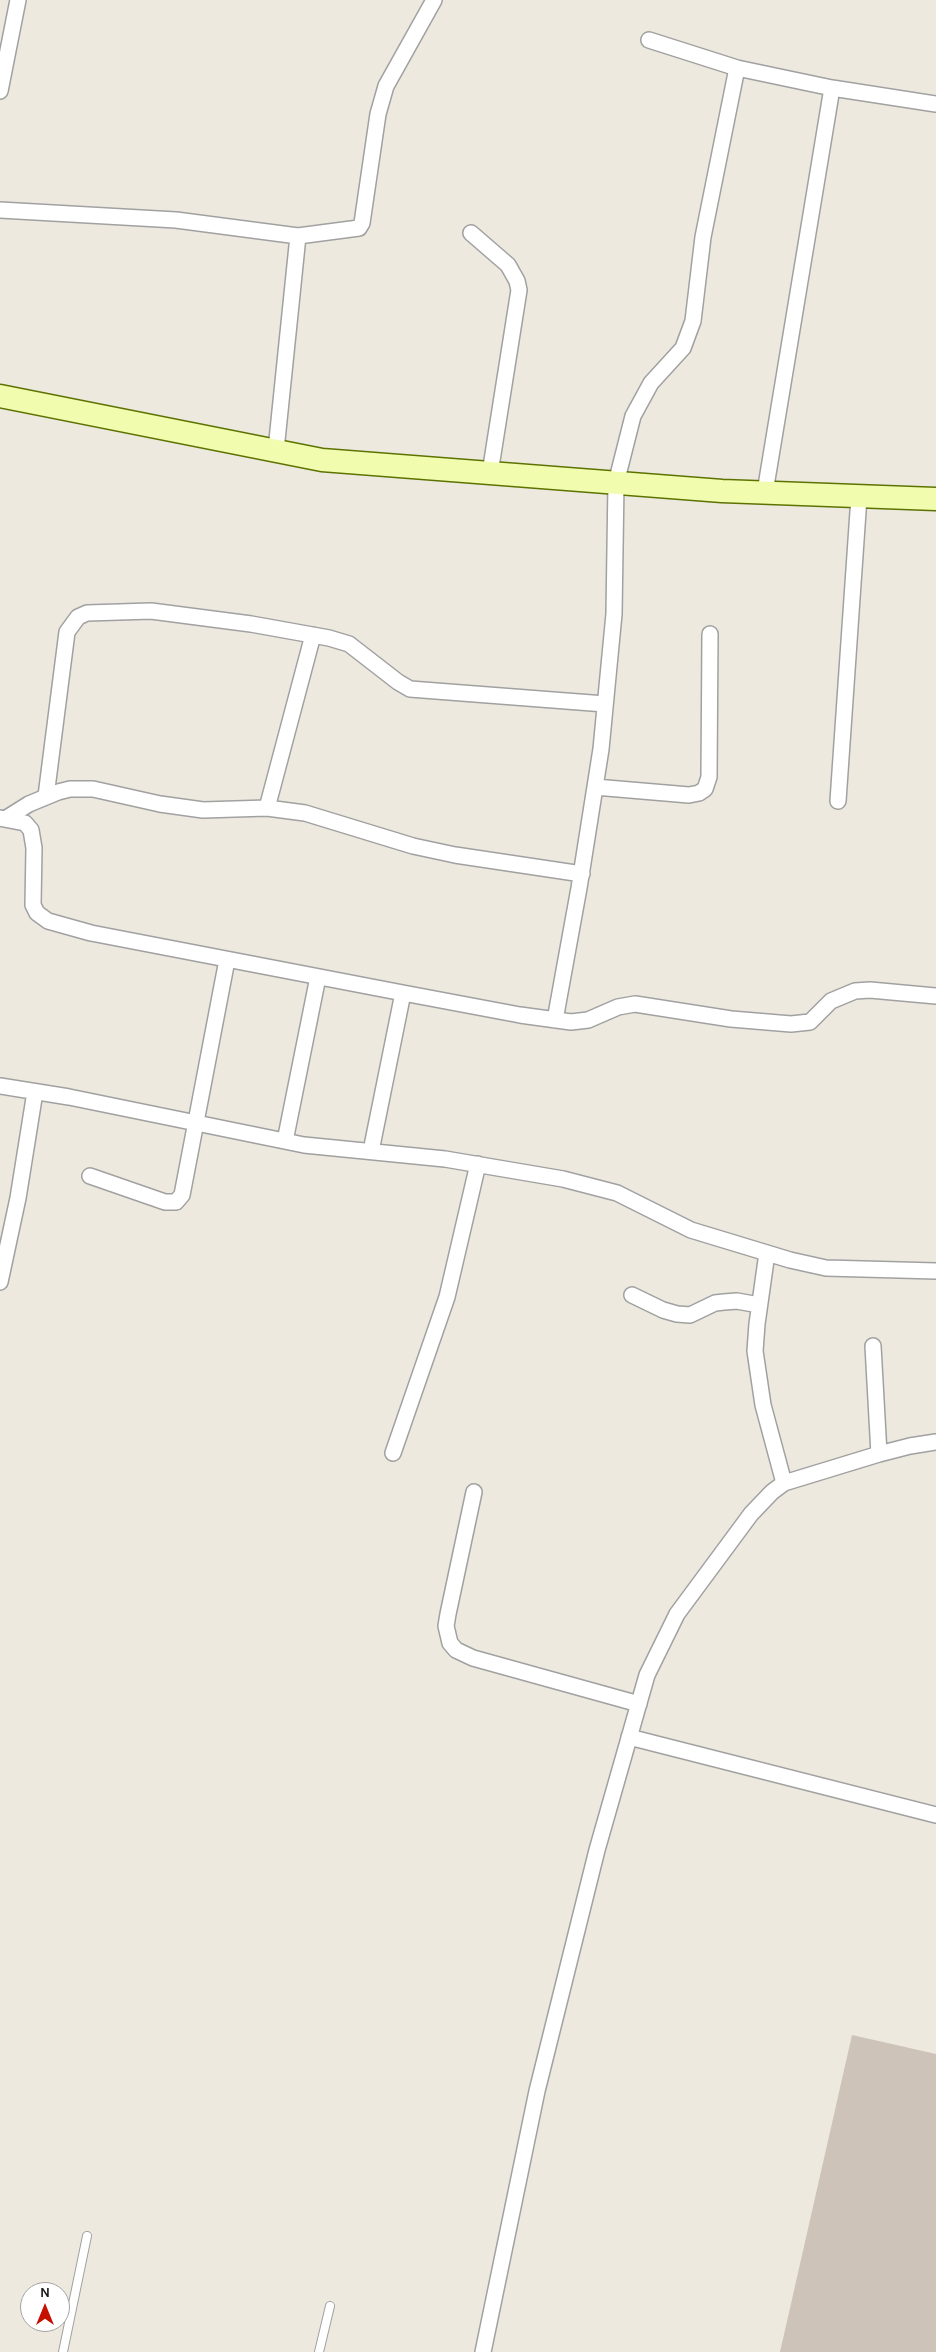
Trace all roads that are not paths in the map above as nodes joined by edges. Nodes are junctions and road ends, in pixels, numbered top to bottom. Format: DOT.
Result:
graph roads {
  1 [pos="18,0"];
  2 [pos="434,0"];
  3 [pos="649,40"];
  4 [pos="736,68"];
  5 [pos="832,88"];
  6 [pos="0,91"];
  7 [pos="936,104"];
  8 [pos="0,210"];
  9 [pos="471,233"];
  10 [pos="298,236"];
  11 [pos="0,396"];
  12 [pos="276,450"];
  13 [pos="490,473"];
  14 [pos="616,483"];
  15 [pos="765,492"];
  16 [pos="859,497"];
  17 [pos="936,499"];
  18 [pos="710,634"];
  19 [pos="313,635"];
  20 [pos="605,704"];
  21 [pos="595,787"];
  22 [pos="46,796"];
  23 [pos="838,801"];
  24 [pos="267,808"];
  25 [pos="2,818"];
  26 [pos="582,874"];
  27 [pos="227,960"];
  28 [pos="318,977"];
  29 [pos="403,993"];
  30 [pos="936,996"];
  31 [pos="555,1020"];
  32 [pos="0,1086"];
  33 [pos="35,1092"];
  34 [pos="196,1123"];
  35 [pos="285,1141"];
  36 [pos="371,1151"];
  37 [pos="478,1164"];
  38 [pos="90,1176"];
  39 [pos="767,1253"];
  40 [pos="936,1271"];
  41 [pos="0,1282"];
  42 [pos="632,1295"];
  43 [pos="760,1305"];
  44 [pos="872,1346"];
  45 [pos="936,1442"];
  46 [pos="393,1453"];
  47 [pos="879,1454"];
  48 [pos="784,1483"];
  49 [pos="474,1492"];
  50 [pos="639,1704"];
  51 [pos="629,1737"];
  52 [pos="936,1815"];
  53 [pos="87,2236"];
  54 [pos="330,2306"];
  55 [pos="63,2352"];
  56 [pos="319,2352"];
  57 [pos="483,2352"];
  1 -- 6 [label="street"];
  2 -- 10 [label="street"];
  3 -- 4 [label="street"];
  4 -- 5 [label="street"];
  4 -- 14 [label="street"];
  5 -- 7 [label="street"];
  5 -- 15 [label="street"];
  8 -- 10 [label="street"];
  9 -- 13 [label="street"];
  10 -- 12 [label="street"];
  11 -- 12 [label="street"];
  12 -- 13 [label="street"];
  13 -- 14 [label="street"];
  14 -- 15 [label="street"];
  14 -- 20 [label="street"];
  15 -- 16 [label="street"];
  16 -- 17 [label="street"];
  16 -- 23 [label="street"];
  18 -- 21 [label="street"];
  19 -- 20 [label="street"];
  19 -- 22 [label="street"];
  19 -- 24 [label="street"];
  20 -- 21 [label="street"];
  21 -- 26 [label="street"];
  22 -- 24 [label="street"];
  22 -- 25 [label="street"];
  24 -- 26 [label="street"];
  25 -- 27 [label="street"];
  26 -- 31 [label="street"];
  27 -- 28 [label="street"];
  27 -- 34 [label="street"];
  28 -- 29 [label="street"];
  28 -- 35 [label="street"];
  29 -- 31 [label="street"];
  29 -- 36 [label="street"];
  30 -- 31 [label="street"];
  32 -- 33 [label="street"];
  33 -- 34 [label="street"];
  33 -- 41 [label="street"];
  34 -- 35 [label="street"];
  34 -- 38 [label="street"];
  35 -- 36 [label="street"];
  36 -- 37 [label="street"];
  37 -- 39 [label="street"];
  37 -- 46 [label="street"];
  39 -- 40 [label="street"];
  39 -- 43 [label="street"];
  42 -- 43 [label="street"];
  43 -- 48 [label="street"];
  44 -- 47 [label="street"];
  45 -- 47 [label="street"];
  47 -- 48 [label="street"];
  48 -- 50 [label="street"];
  49 -- 50 [label="street"];
  50 -- 51 [label="street"];
  51 -- 52 [label="street"];
  51 -- 57 [label="street"];
  53 -- 55 [label="lane"];
  54 -- 56 [label="lane"];
}
